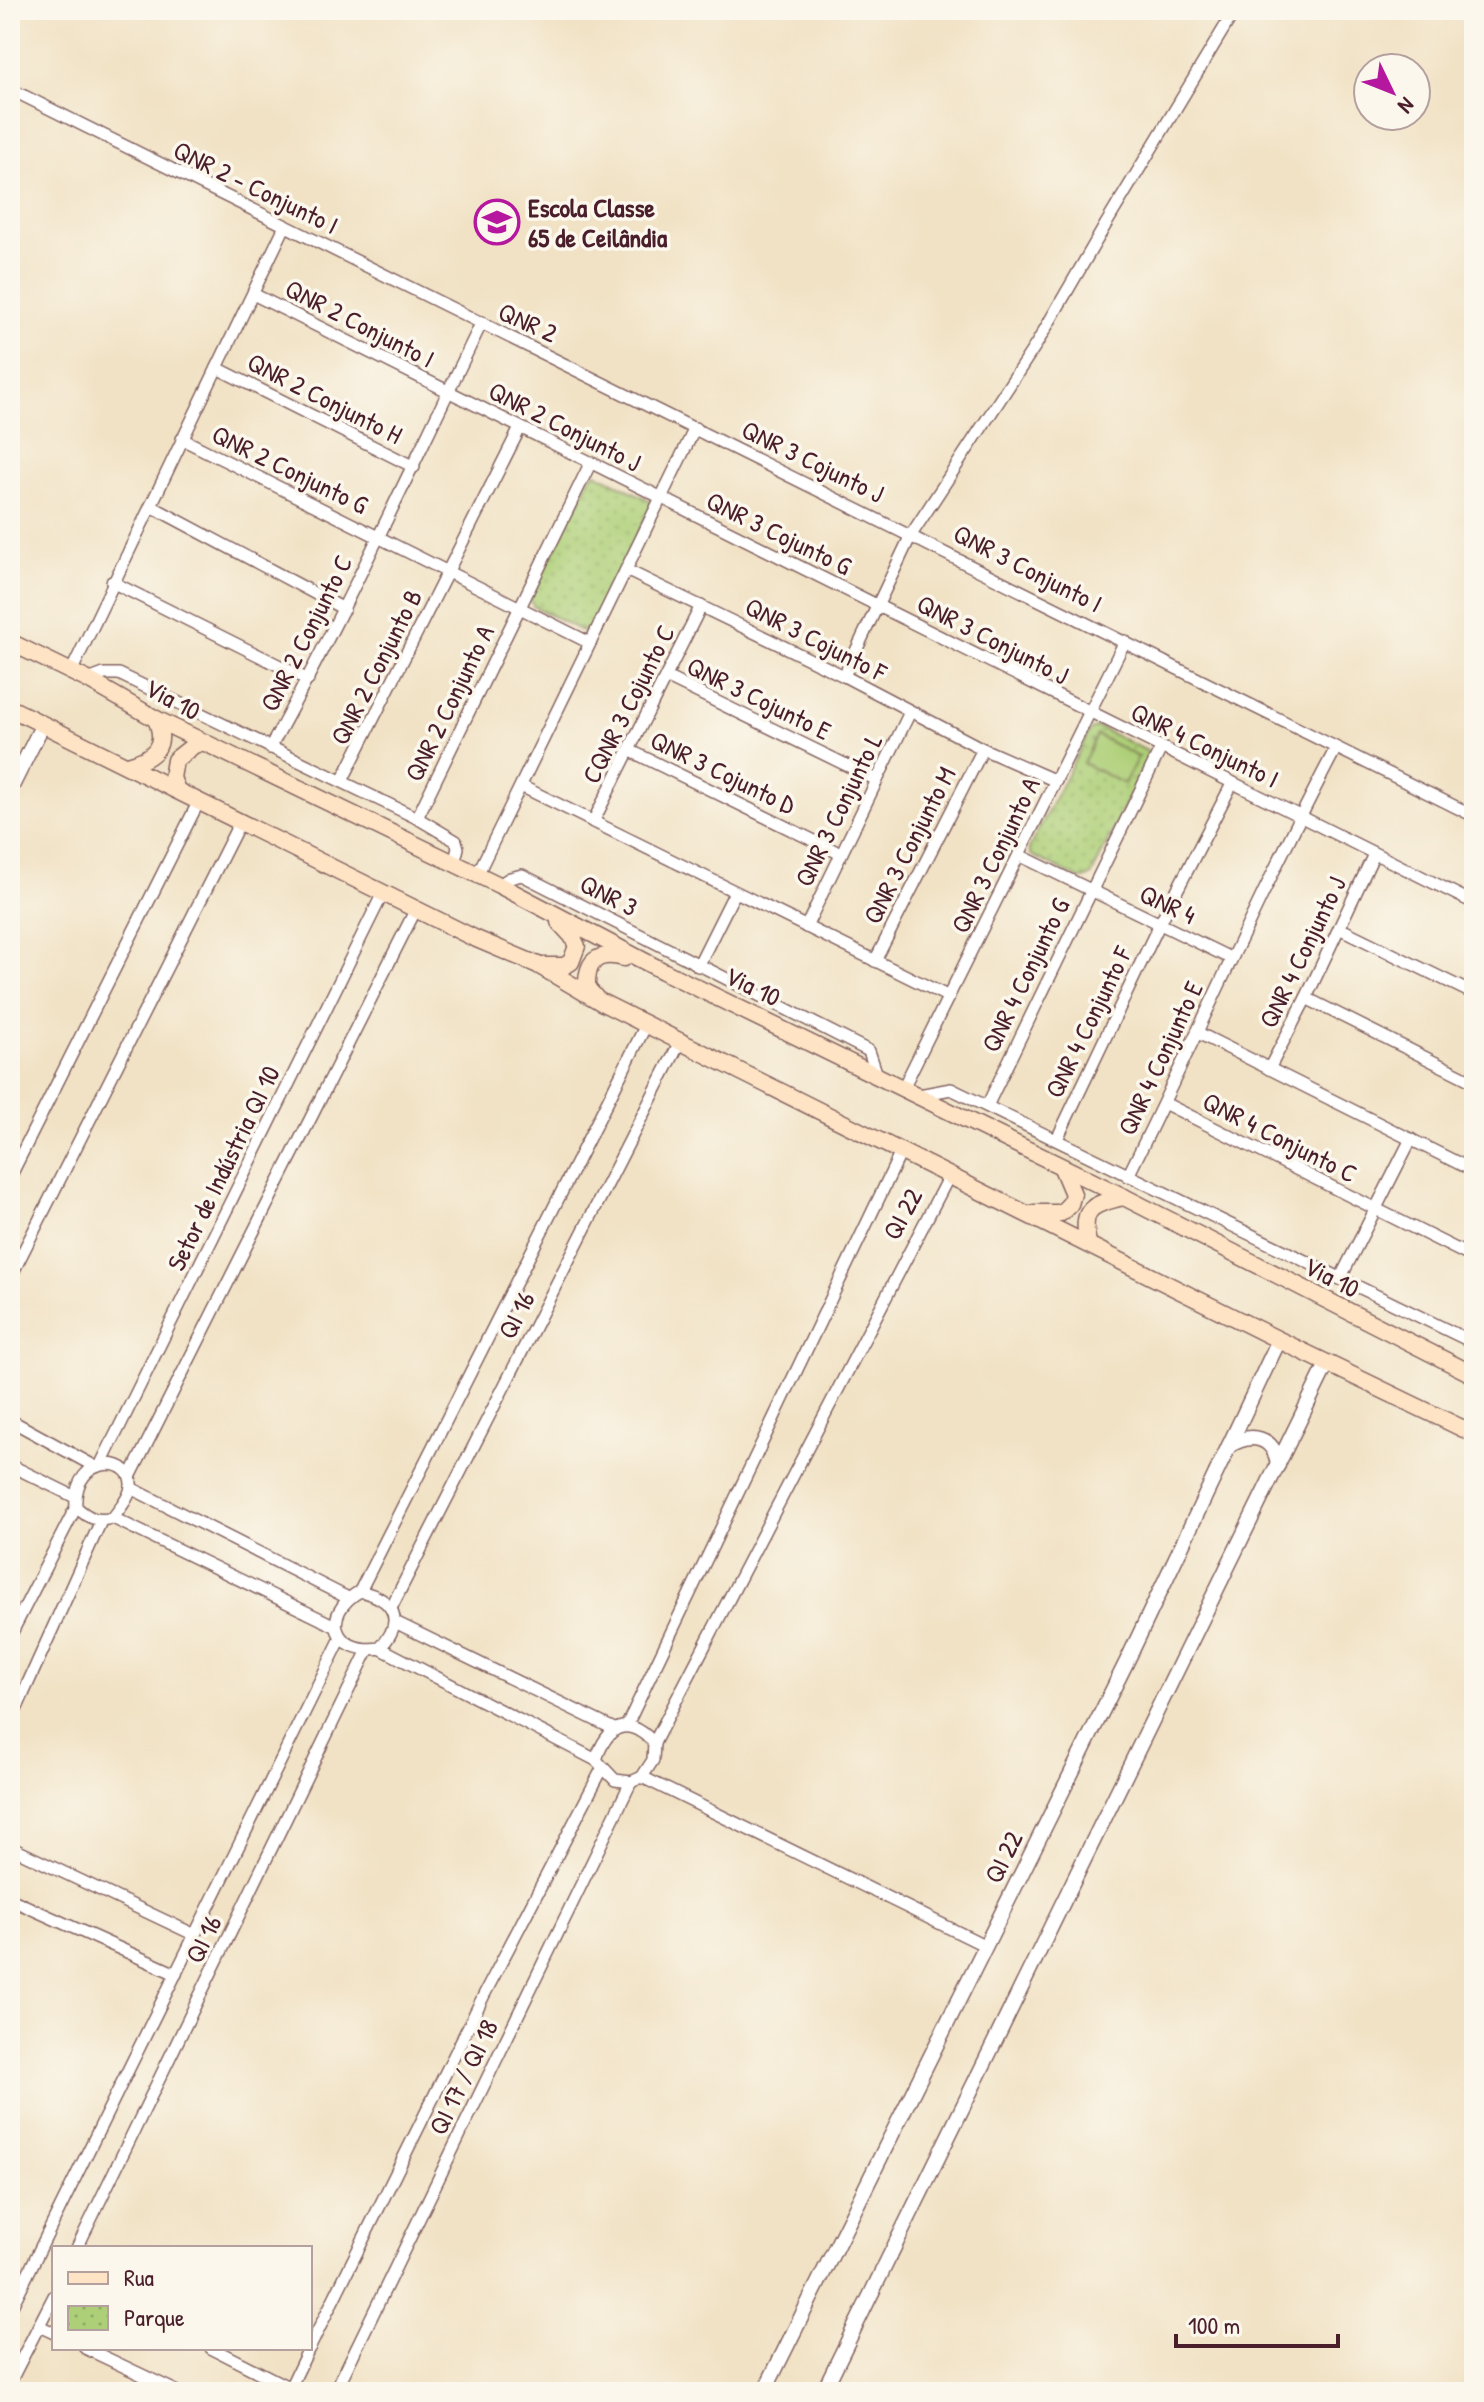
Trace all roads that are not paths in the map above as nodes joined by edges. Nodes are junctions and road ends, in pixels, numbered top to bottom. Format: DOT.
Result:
graph roads {
  1 [pos="1235,10"];
  2 [pos="10,89"];
  3 [pos="285,226"];
  4 [pos="253,294"];
  5 [pos="482,322"];
  6 [pos="217,368"];
  7 [pos="448,392"];
  8 [pos="520,428"];
  9 [pos="695,428"];
  10 [pos="182,439"];
  11 [pos="590,464"];
  12 [pos="414,467"];
  13 [pos="662,500"];
  14 [pos="151,506"];
  15 [pos="911,535"];
  16 [pos="380,537"];
  17 [pos="626,570"];
  18 [pos="449,572"];
  19 [pos="112,582"];
  20 [pos="877,605"];
  21 [pos="701,606"];
  22 [pos="521,608"];
  23 [pos="344,609"];
  24 [pos="1125,641"];
  25 [pos="10,642"];
  26 [pos="590,643"];
  27 [pos="71,672"];
  28 [pos="844,676"];
  29 [pos="666,677"];
  30 [pos="88,680"];
  31 [pos="308,680"];
  32 [pos="10,708"];
  33 [pos="910,712"];
  34 [pos="1090,713"];
  35 [pos="156,719"];
  36 [pos="43,724"];
  37 [pos="204,742"];
  38 [pos="270,748"];
  39 [pos="1161,748"];
  40 [pos="1336,748"];
  41 [pos="983,749"];
  42 [pos="629,750"];
  43 [pos="128,765"];
  44 [pos="877,780"];
  45 [pos="342,781"];
  46 [pos="1056,781"];
  47 [pos="1232,784"];
  48 [pos="521,786"];
  49 [pos="10,790"];
  50 [pos="177,790"];
  51 [pos="199,801"];
  52 [pos="1474,816"];
  53 [pos="1300,817"];
  54 [pos="417,818"];
  55 [pos="240,822"];
  56 [pos="593,822"];
  57 [pos="841,854"];
  58 [pos="1374,854"];
  59 [pos="1019,855"];
  60 [pos="454,864"];
  61 [pos="477,875"];
  62 [pos="499,885"];
  63 [pos="1090,891"];
  64 [pos="735,892"];
  65 [pos="383,893"];
  66 [pos="1474,903"];
  67 [pos="416,909"];
  68 [pos="551,914"];
  69 [pos="1159,925"];
  70 [pos="806,927"];
  71 [pos="1339,928"];
  72 [pos="1230,958"];
  73 [pos="875,961"];
  74 [pos="538,965"];
  75 [pos="698,966"];
  76 [pos="663,971"];
  77 [pos="1474,994"];
  78 [pos="949,997"];
  79 [pos="1306,998"];
  80 [pos="601,1002"];
  81 [pos="646,1025"];
  82 [pos="1198,1033"];
  83 [pos="680,1042"];
  84 [pos="1269,1069"];
  85 [pos="877,1075"];
  86 [pos="1474,1082"];
  87 [pos="911,1092"];
  88 [pos="1164,1103"];
  89 [pos="987,1106"];
  90 [pos="1057,1139"];
  91 [pos="1411,1139"];
  92 [pos="901,1152"];
  93 [pos="1062,1168"];
  94 [pos="1474,1171"];
  95 [pos="949,1176"];
  96 [pos="1128,1176"];
  97 [pos="10,1177"];
  98 [pos="1124,1197"];
  99 [pos="1376,1210"];
  100 [pos="1024,1212"];
  101 [pos="1088,1243"];
  102 [pos="1474,1258"];
  103 [pos="10,1278"];
  104 [pos="1340,1279"];
  105 [pos="1279,1340"];
  106 [pos="1474,1343"];
  107 [pos="1327,1364"];
  108 [pos="1474,1375"];
  109 [pos="10,1420"];
  110 [pos="1474,1434"];
  111 [pos="1229,1446"];
  112 [pos="98,1464"];
  113 [pos="10,1465"];
  114 [pos="1278,1465"];
  115 [pos="130,1482"];
  116 [pos="75,1502"];
  117 [pos="107,1519"];
  118 [pos="360,1591"];
  119 [pos="348,1598"];
  120 [pos="391,1608"];
  121 [pos="395,1622"];
  122 [pos="335,1626"];
  123 [pos="10,1636"];
  124 [pos="341,1638"];
  125 [pos="374,1649"];
  126 [pos="10,1723"];
  127 [pos="627,1725"];
  128 [pos="614,1729"];
  129 [pos="654,1743"];
  130 [pos="599,1764"];
  131 [pos="636,1780"];
  132 [pos="10,1847"];
  133 [pos="10,1899"];
  134 [pos="195,1935"];
  135 [pos="986,1946"];
  136 [pos="176,1974"];
  137 [pos="78,2246"];
  138 [pos="52,2300"];
  139 [pos="10,2310"];
  140 [pos="39,2326"];
  141 [pos="52,2332"];
  142 [pos="312,2344"];
  143 [pos="89,2350"];
  144 [pos="215,2350"];
  145 [pos="309,2350"];
  146 [pos="10,2382"];
  147 [pos="289,2390"];
  148 [pos="178,2392"];
  149 [pos="335,2392"];
  150 [pos="764,2392"];
  151 [pos="823,2392"];
  1 -- 15 [label="street"];
  2 -- 3 [label="street, QNR 2 - Conjunto I"];
  3 -- 4 [label="street"];
  3 -- 5 [label="street, QNR 2 - Conjunto I"];
  4 -- 6 [label="street"];
  4 -- 7 [label="street, QNR 2 Conjunto I"];
  5 -- 7 [label="street, QNR 2"];
  5 -- 9 [label="street, QNR 2"];
  6 -- 10 [label="street"];
  6 -- 12 [label="street, QNR 2 Conjunto H"];
  7 -- 8 [label="street, QNR 2 Conjunto J"];
  7 -- 12 [label="street, QNR 2"];
  8 -- 11 [label="street, QNR 2 Conjunto J"];
  8 -- 18 [label="street, QNR 2 Conjunto J"];
  9 -- 13 [label="street"];
  9 -- 15 [label="street, QNR 3 Cojunto J"];
  10 -- 14 [label="street"];
  10 -- 16 [label="street, QNR 2 Conjunto G"];
  11 -- 13 [label="street, QNR 2 Conjunto J"];
  11 -- 22 [label="street"];
  12 -- 16 [label="street, QNR 2"];
  13 -- 17 [label="street"];
  13 -- 20 [label="street, QNR 3 Cojunto G"];
  14 -- 19 [label="street"];
  14 -- 23 [label="street"];
  15 -- 20 [label="street"];
  15 -- 24 [label="street, QNR 3 Conjunto I"];
  16 -- 18 [label="street"];
  16 -- 23 [label="street, QNR 2 Conjunto C"];
  17 -- 21 [label="street"];
  17 -- 26 [label="street"];
  18 -- 22 [label="street"];
  18 -- 45 [label="street, QNR 2 Conjunto B"];
  19 -- 27 [label="street"];
  19 -- 31 [label="street"];
  20 -- 28 [label="street"];
  20 -- 34 [label="street, QNR 3 Conjunto J"];
  21 -- 28 [label="street, QNR 3 Cojunto F"];
  21 -- 29 [label="street, CQNR 3 Cojunto C"];
  22 -- 26 [label="street"];
  22 -- 54 [label="street, QNR 2 Conjunto A"];
  23 -- 31 [label="street, QNR 2 Conjunto C"];
  24 -- 34 [label="street, QNR 3 Conjunto A"];
  24 -- 40 [label="street"];
  25 -- 27 [label="main road, Via 10"];
  26 -- 48 [label="street"];
  27 -- 30 [label="main road, Via 10"];
  28 -- 33 [label="street, QNR 3 Cojunto F"];
  29 -- 42 [label="street, CQNR 3 Cojunto C"];
  29 -- 44 [label="street, QNR 3 Cojunto E"];
  30 -- 35 [label="main road, Via 10"];
  30 -- 38 [label="street"];
  31 -- 38 [label="street, QNR 2 Conjunto C"];
  32 -- 36 [label="main road"];
  33 -- 41 [label="street"];
  33 -- 44 [label="street, QNR 3 Conjunto L"];
  34 -- 39 [label="street, QNR 4 Conjunto I"];
  34 -- 46 [label="street, QNR 3 Conjunto A"];
  35 -- 37 [label="main road, Via 10"];
  35 -- 43 [label="main road"];
  36 -- 43 [label="main road"];
  36 -- 49 [label="street"];
  37 -- 50 [label="main road"];
  37 -- 60 [label="main road, Via 10"];
  38 -- 45 [label="street"];
  39 -- 47 [label="street, QNR 4 Conjunto I"];
  39 -- 63 [label="street"];
  40 -- 52 [label="street"];
  40 -- 53 [label="street"];
  41 -- 46 [label="street"];
  41 -- 73 [label="street, QNR 3 Conjunto M"];
  42 -- 56 [label="street, CQNR 3 Cojunto C"];
  42 -- 57 [label="street, QNR 3 Cojunto D"];
  43 -- 50 [label="main road"];
  44 -- 57 [label="street, QNR 3 Conjunto L"];
  45 -- 54 [label="street"];
  46 -- 59 [label="street, QNR 3 Conjunto A"];
  47 -- 53 [label="street, QNR 4 Conjunto I"];
  47 -- 69 [label="street, QNR 4 Conjunto F"];
  48 -- 56 [label="street, QNR 3 Conjunto M"];
  48 -- 61 [label="street"];
  50 -- 51 [label="main road"];
  51 -- 55 [label="main road"];
  51 -- 97 [label="street"];
  53 -- 58 [label="street"];
  53 -- 72 [label="street"];
  54 -- 60 [label="street"];
  55 -- 65 [label="main road"];
  55 -- 103 [label="street"];
  56 -- 64 [label="street, QNR 3 Conjunto M"];
  57 -- 70 [label="street, QNR 3 Conjunto L"];
  58 -- 66 [label="street"];
  58 -- 71 [label="street, QNR 4 Conjunto J"];
  59 -- 63 [label="street, QNR 4 Conjunto G"];
  59 -- 78 [label="street, QNR 3 Conjunto A"];
  60 -- 61 [label="main road, Via 10"];
  61 -- 62 [label="main road, Via 10"];
  62 -- 68 [label="main road, Via 10"];
  62 -- 75 [label="street, QNR 3"];
  63 -- 69 [label="street, QNR 4"];
  63 -- 89 [label="street, QNR 4 Conjunto G"];
  64 -- 70 [label="street, QNR 3 Conjunto M"];
  64 -- 75 [label="street"];
  65 -- 67 [label="main road"];
  65 -- 112 [label="street, Setor de Indústria QI 10"];
  67 -- 74 [label="main road"];
  67 -- 115 [label="street"];
  68 -- 74 [label="main road"];
  68 -- 76 [label="main road, Via 10"];
  69 -- 72 [label="street, QNR 4"];
  69 -- 90 [label="street, QNR 4 Conjunto F"];
  70 -- 73 [label="street, QNR 3 Conjunto M"];
  71 -- 77 [label="street"];
  71 -- 79 [label="street, QNR 4 Conjunto J"];
  72 -- 82 [label="street, QNR 4 Conjunto E"];
  73 -- 78 [label="street, QNR 3 Conjunto M"];
  74 -- 80 [label="main road"];
  75 -- 85 [label="street, QNR 3"];
  76 -- 80 [label="main road"];
  76 -- 85 [label="main road, Via 10"];
  78 -- 87 [label="street, QNR 3 Conjunto A"];
  79 -- 84 [label="street, QNR 4 Conjunto J"];
  79 -- 86 [label="street"];
  80 -- 81 [label="main road"];
  81 -- 83 [label="main road"];
  81 -- 118 [label="street"];
  82 -- 84 [label="street"];
  82 -- 88 [label="street, QNR 4 Conjunto E"];
  83 -- 92 [label="main road"];
  83 -- 120 [label="street, QI 16"];
  84 -- 91 [label="street"];
  85 -- 87 [label="main road, Via 10"];
  87 -- 89 [label="street"];
  87 -- 93 [label="main road, Via 10"];
  88 -- 96 [label="street, QNR 4 Conjunto E"];
  88 -- 99 [label="street, QNR 4 Conjunto C"];
  89 -- 90 [label="street"];
  90 -- 96 [label="street"];
  91 -- 94 [label="street"];
  91 -- 99 [label="street"];
  92 -- 95 [label="main road"];
  92 -- 127 [label="street"];
  93 -- 98 [label="main road, Via 10"];
  93 -- 100 [label="main road"];
  95 -- 100 [label="main road"];
  95 -- 129 [label="street, QI 22"];
  96 -- 104 [label="street"];
  98 -- 101 [label="main road"];
  98 -- 108 [label="main road, Via 10"];
  99 -- 102 [label="street, QNR 4 Conjunto C"];
  99 -- 104 [label="street"];
  100 -- 101 [label="main road"];
  101 -- 105 [label="main road"];
  104 -- 106 [label="street"];
  105 -- 107 [label="main road"];
  105 -- 111 [label="street, QI 22"];
  107 -- 110 [label="main road"];
  107 -- 114 [label="street"];
  109 -- 112 [label="street"];
  111 -- 114 [label="street"];
  111 -- 135 [label="street, QI 22"];
  112 -- 115 [label="street"];
  112 -- 116 [label="street"];
  113 -- 116 [label="street"];
  114 -- 151 [label="street"];
  115 -- 117 [label="street"];
  115 -- 119 [label="street"];
  116 -- 117 [label="street"];
  116 -- 123 [label="street"];
  117 -- 122 [label="street"];
  117 -- 126 [label="street"];
  118 -- 119 [label="street"];
  118 -- 120 [label="street"];
  119 -- 122 [label="street"];
  120 -- 121 [label="street"];
  121 -- 125 [label="street"];
  121 -- 128 [label="street"];
  122 -- 124 [label="street"];
  124 -- 125 [label="street"];
  124 -- 134 [label="street"];
  125 -- 130 [label="street"];
  125 -- 137 [label="street, QI 16"];
  127 -- 128 [label="street"];
  127 -- 129 [label="street"];
  128 -- 130 [label="street"];
  129 -- 131 [label="street"];
  130 -- 131 [label="street"];
  130 -- 142 [label="street"];
  131 -- 135 [label="street"];
  131 -- 149 [label="street, QI 17 / QI 18"];
  132 -- 134 [label="street"];
  133 -- 136 [label="street"];
  134 -- 136 [label="street"];
  135 -- 150 [label="street, QI 22"];
  136 -- 139 [label="street"];
  138 -- 140 [label="street"];
  140 -- 141 [label="street"];
  140 -- 146 [label="street"];
  143 -- 148 [label="street"];
  144 -- 147 [label="street"];
  145 -- 147 [label="street"];
}
